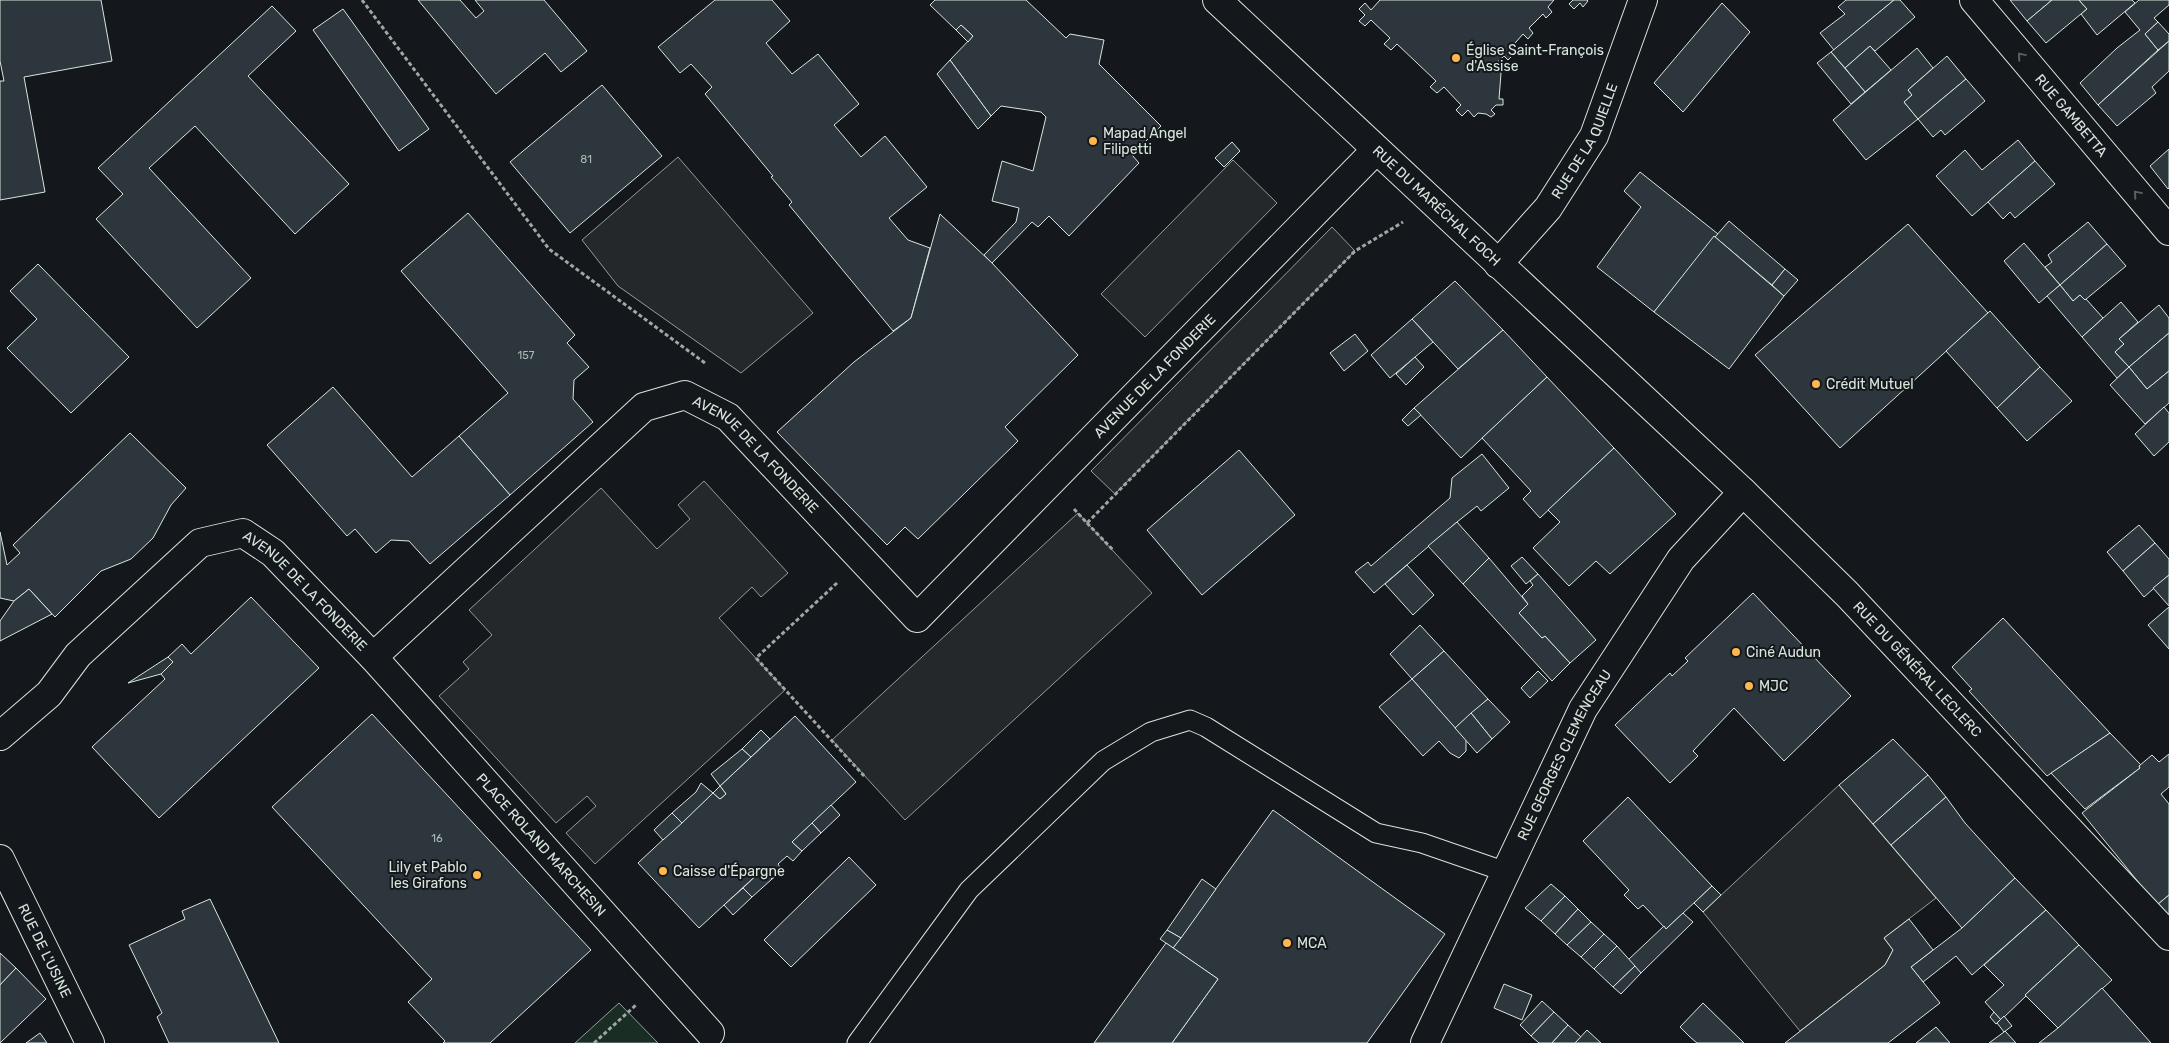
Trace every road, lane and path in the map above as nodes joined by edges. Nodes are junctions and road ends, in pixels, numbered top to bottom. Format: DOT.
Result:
graph roads {
  1 [pos="362,0"];
  2 [pos="1217,0"];
  3 [pos="1643,0"];
  4 [pos="1974,0"];
  5 [pos="1376,150"];
  6 [pos="1434,204"];
  7 [pos="2169,231"];
  8 [pos="1498,264"];
  9 [pos="713,369"];
  10 [pos="1656,412"];
  11 [pos="1049,485"];
  12 [pos="1743,492"];
  13 [pos="1087,523"];
  14 [pos="1113,550"];
  15 [pos="862,560"];
  16 [pos="373,657"];
  17 [pos="0,736"];
  18 [pos="865,777"];
  19 [pos="0,859"];
  20 [pos="1506,872"];
  21 [pos="2169,936"];
  22 [pos="662,980"];
  23 [pos="710,1034"];
  24 [pos="90,1043"];
  25 [pos="594,1043"];
  26 [pos="857,1043"];
  27 [pos="1426,1043"];
  1 -- 9 [label="path"];
  2 -- 5 [label="street, RUE DU MARÉCHAL FOCH"];
  3 -- 8 [label="street, RUE DE LA QUIELLE"];
  7 -- 4 [label="street, RUE GAMBETTA, one-way"];
  5 -- 6 [label="street, RUE DU MARÉCHAL FOCH"];
  5 -- 11 [label="street, AVENUE DE LA FONDERIE"];
  6 -- 8 [label="street, RUE DU MARÉCHAL FOCH"];
  6 -- 13 [label="path"];
  8 -- 10 [label="street, RUE DU MARÉCHAL FOCH"];
  10 -- 12 [label="street, RUE DU GÉNÉRAL LECLERC"];
  11 -- 13 [label="path"];
  11 -- 15 [label="street, AVENUE DE LA FONDERIE"];
  12 -- 20 [label="street, RUE GEORGES CLEMENCEAU"];
  12 -- 21 [label="street, RUE DU GÉNÉRAL LECLERC"];
  13 -- 14 [label="path"];
  15 -- 16 [label="street, AVENUE DE LA FONDERIE"];
  15 -- 18 [label="path"];
  16 -- 17 [label="street, AVENUE DE LA FONDERIE"];
  16 -- 22 [label="street, PLACE ROLAND MARCHESIN"];
  19 -- 24 [label="street, RUE DE L'USINE"];
  20 -- 26 [label="lane"];
  20 -- 27 [label="street, RUE GEORGES CLEMENCEAU"];
  22 -- 23 [label="street, PLACE ROLAND MARCHESIN"];
  22 -- 25 [label="path"];
}
